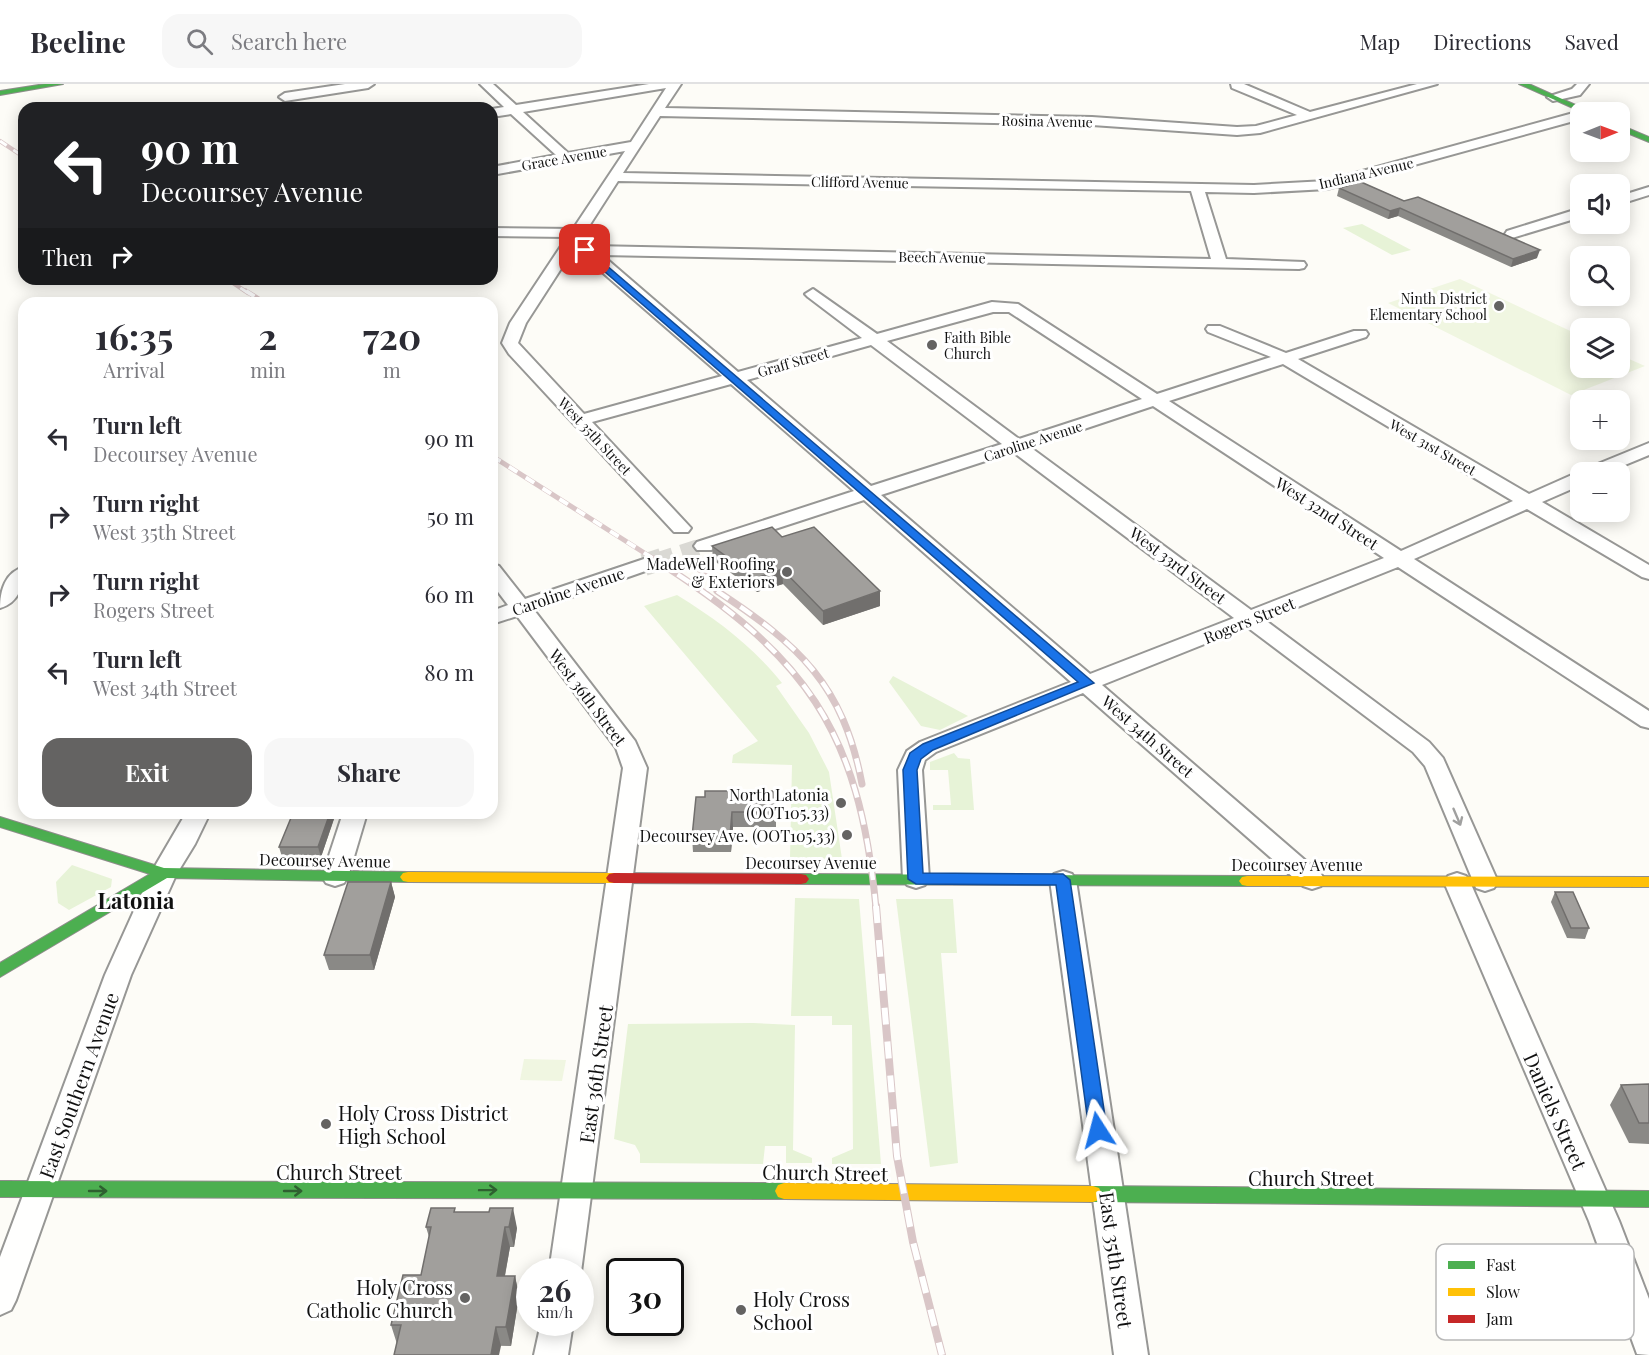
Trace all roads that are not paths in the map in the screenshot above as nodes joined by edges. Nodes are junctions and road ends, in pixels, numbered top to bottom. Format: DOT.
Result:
graph roads {
  1 [pos="59,84"];
  2 [pos="275,84"];
  3 [pos="368,84"];
  4 [pos="486,84"];
  5 [pos="673,84"];
  6 [pos="1387,84"];
  7 [pos="1431,84"];
  8 [pos="1523,84"];
  9 [pos="1583,84"];
  10 [pos="1236,86"];
  11 [pos="1404,91"];
  12 [pos="0,93"];
  13 [pos="285,97"];
  14 [pos="1553,97"];
  15 [pos="289,102"];
  16 [pos="1570,104"];
  17 [pos="514,110"];
  18 [pos="498,112"];
  19 [pos="657,112"];
  20 [pos="1309,116"];
  21 [pos="1570,118"];
  22 [pos="1630,131"];
  23 [pos="1649,140"];
  24 [pos="635,145"];
  25 [pos="565,158"];
  26 [pos="498,170"];
  27 [pos="617,174"];
  28 [pos="1144,186"];
  29 [pos="1197,187"];
  30 [pos="1649,191"];
  31 [pos="1630,197"];
  32 [pos="1570,216"];
  33 [pos="498,233"];
  34 [pos="1512,234"];
  35 [pos="579,240"];
  36 [pos="1220,263"];
  37 [pos="1299,265"];
  38 [pos="813,294"];
  39 [pos="1005,306"];
  40 [pos="1214,329"];
  41 [pos="1360,334"];
  42 [pos="874,339"];
  43 [pos="1284,359"];
  44 [pos="734,379"];
  45 [pos="1156,401"];
  46 [pos="581,420"];
  47 [pos="1019,446"];
  48 [pos="1649,448"];
  49 [pos="1617,462"];
  50 [pos="1570,483"];
  51 [pos="866,495"];
  52 [pos="1526,502"];
  53 [pos="681,528"];
  54 [pos="704,546"];
  55 [pos="1399,560"];
  56 [pos="644,565"];
  57 [pos="1649,573"];
  58 [pos="498,578"];
  59 [pos="519,608"];
  60 [pos="498,610"];
  61 [pos="498,616"];
  62 [pos="1250,620"];
  63 [pos="1087,683"];
  64 [pos="1649,721"];
  65 [pos="195,819"];
  66 [pos="354,819"];
  67 [pos="0,822"];
  68 [pos="164,873"];
  69 [pos="623,876"];
  70 [pos="335,877"];
  71 [pos="916,879"];
  72 [pos="1063,880"];
  73 [pos="1312,880"];
  74 [pos="1471,882"];
  75 [pos="1649,882"];
  76 [pos="0,971"];
  77 [pos="578,1189"];
  78 [pos="0,1190"];
  79 [pos="40,1191"];
  80 [pos="1108,1196"];
  81 [pos="1594,1198"];
  82 [pos="1649,1199"];
  83 [pos="1611,1244"];
  84 [pos="567,1258"];
  85 [pos="0,1300"];
  86 [pos="1634,1303"];
  87 [pos="554,1336"];
  88 [pos="1649,1343"];
  89 [pos="551,1355"];
  90 [pos="1131,1355"];
  1 -- 12 [label="main road"];
  2 -- 13 [label="street"];
  3 -- 13 [label="street"];
  4 -- 17 [label="street"];
  5 -- 17 [label="street"];
  5 -- 19 [label="street"];
  6 -- 11 [label="street"];
  7 -- 11 [label="street, Rosina Avenue"];
  8 -- 14 [label="main road"];
  9 -- 14 [label="street"];
  10 -- 20 [label="street"];
  11 -- 20 [label="street, Rosina Avenue"];
  13 -- 15 [label="street"];
  14 -- 16 [label="main road"];
  17 -- 18 [label="street"];
  17 -- 25 [label="street"];
  19 -- 20 [label="street, Rosina Avenue"];
  19 -- 24 [label="street"];
  21 -- 29 [label="street, Indiana Avenue"];
  22 -- 23 [label="main road"];
  24 -- 25 [label="street, Grace Avenue"];
  24 -- 27 [label="street"];
  25 -- 26 [label="street, Grace Avenue"];
  27 -- 28 [label="street, Clifford Avenue"];
  27 -- 35 [label="street"];
  28 -- 29 [label="street, Indiana Avenue"];
  29 -- 36 [label="street"];
  30 -- 31 [label="street"];
  32 -- 34 [label="street"];
  33 -- 35 [label="street, Beech Avenue"];
  35 -- 36 [label="street, Beech Avenue"];
  35 -- 44 [label="street, West 34th Street"];
  35 -- 46 [label="street, West 35th Street"];
  36 -- 37 [label="street, Beech Avenue"];
  38 -- 42 [label="street, West 33rd Street"];
  39 -- 42 [label="street, Graff Street"];
  39 -- 45 [label="street, West 32nd Street"];
  40 -- 43 [label="street, West 31st Street"];
  41 -- 43 [label="street, Caroline Avenue"];
  42 -- 44 [label="street, Graff Street"];
  42 -- 47 [label="street, West 33rd Street"];
  43 -- 45 [label="street, Caroline Avenue"];
  43 -- 52 [label="street, West 31st Street"];
  44 -- 46 [label="street, Graff Street"];
  44 -- 51 [label="street, West 34th Street"];
  45 -- 47 [label="street, Caroline Avenue"];
  45 -- 55 [label="street, West 32nd Street"];
  46 -- 53 [label="street, West 35th Street"];
  47 -- 51 [label="street, Caroline Avenue"];
  47 -- 62 [label="street, West 33rd Street"];
  48 -- 49 [label="street"];
  50 -- 52 [label="street, Rogers Street"];
  51 -- 54 [label="street, Caroline Avenue"];
  51 -- 63 [label="street, West 34th Street"];
  52 -- 55 [label="street, Rogers Street"];
  52 -- 57 [label="street, West 31st Street"];
  55 -- 62 [label="street, Rogers Street"];
  55 -- 64 [label="street, West 32nd Street"];
  56 -- 59 [label="street, Caroline Avenue"];
  58 -- 59 [label="street, West 36th Street"];
  59 -- 60 [label="street"];
  59 -- 61 [label="street, Caroline Avenue"];
  59 -- 69 [label="street, West 36th Street"];
  62 -- 63 [label="street, Rogers Street"];
  62 -- 74 [label="street, West 33rd Street, one-way"];
  63 -- 71 [label="street, Rogers Street"];
  63 -- 73 [label="street, West 34th Street"];
  65 -- 68 [label="street, East Southern Avenue"];
  66 -- 70 [label="street"];
  67 -- 68 [label="main road, Decoursey Avenue"];
  68 -- 70 [label="main road, Decoursey Avenue"];
  68 -- 76 [label="main road"];
  68 -- 79 [label="street, East Southern Avenue"];
  69 -- 70 [label="main road, Decoursey Avenue"];
  69 -- 71 [label="main road, Decoursey Avenue"];
  69 -- 77 [label="street, East 36th Street"];
  71 -- 72 [label="main road, Decoursey Avenue"];
  72 -- 73 [label="main road, Decoursey Avenue"];
  72 -- 80 [label="street, East 35th Street"];
  73 -- 74 [label="main road, Decoursey Avenue"];
  74 -- 75 [label="main road, Decoursey Avenue"];
  74 -- 81 [label="street, Daniels Street"];
  79 -- 77 [label="main road, Church Street, one-way"];
  77 -- 80 [label="main road, Church Street"];
  77 -- 84 [label="street, East 36th Street"];
  78 -- 79 [label="main road, Church Street"];
  79 -- 85 [label="street, East Southern Avenue"];
  80 -- 81 [label="main road, Church Street"];
  80 -- 90 [label="street, East 35th Street"];
  81 -- 82 [label="main road, Church Street"];
  81 -- 83 [label="street, Daniels Street"];
  86 -- 88 [label="street, Daniels Street"];
  87 -- 89 [label="street"];
}
